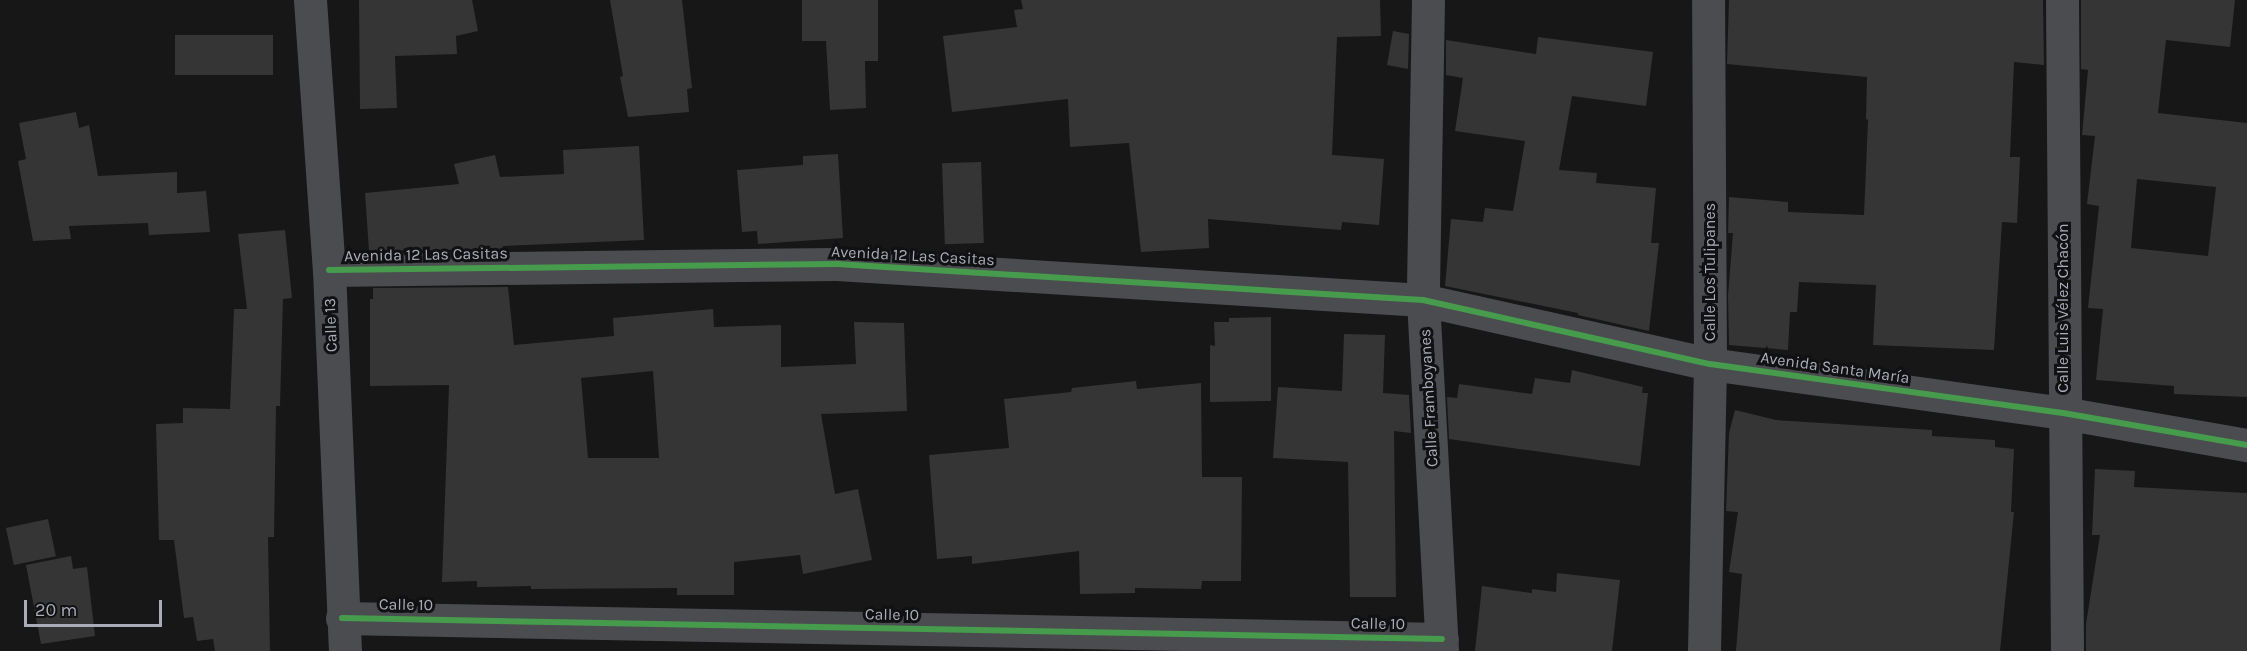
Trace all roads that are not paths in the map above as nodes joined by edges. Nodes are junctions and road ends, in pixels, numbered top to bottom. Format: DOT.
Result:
graph roads {
  1 [pos="310,0"];
  2 [pos="1428,0"];
  3 [pos="1708,0"];
  4 [pos="2062,0"];
  5 [pos="329,270"];
  6 [pos="1423,300"];
  7 [pos="1710,364"];
  8 [pos="2063,413"];
  9 [pos="2247,444"];
  10 [pos="342,618"];
  11 [pos="1442,645"];
  12 [pos="345,651"];
  13 [pos="1704,651"];
  14 [pos="2067,651"];
  1 -- 5 [label="street, Calle 13"];
  2 -- 6 [label="street, Calle Framboyanes"];
  3 -- 7 [label="street, Calle Los Tulipanes"];
  4 -- 8 [label="street, Calle Luis Vélez Chacón"];
  5 -- 6 [label="street, Avenida 12 Las Casitas"];
  5 -- 10 [label="street, Calle 13"];
  6 -- 7 [label="street, Avenida Santa María"];
  6 -- 11 [label="street, Calle Framboyanes"];
  7 -- 8 [label="street, Avenida Santa María"];
  7 -- 13 [label="street, Calle Los Tulipanes"];
  8 -- 9 [label="street, Avenida Santa María"];
  8 -- 14 [label="street, Calle Luis Vélez Chacón"];
  10 -- 11 [label="street, Calle 10"];
  10 -- 12 [label="street, Calle 13"];
}
